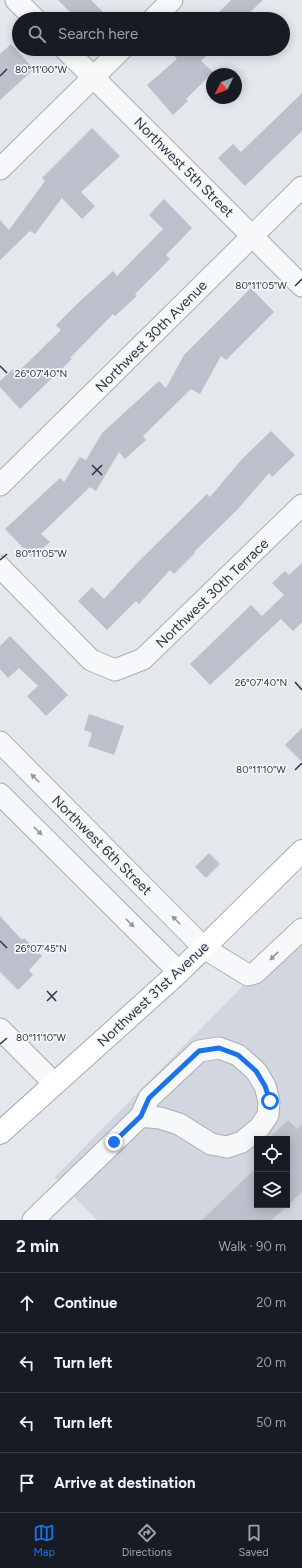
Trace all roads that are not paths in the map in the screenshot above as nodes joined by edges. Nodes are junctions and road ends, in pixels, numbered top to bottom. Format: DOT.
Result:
graph roads {
  1 [pos="16,0"];
  2 [pos="172,0"];
  3 [pos="28,12"];
  4 [pos="160,12"];
  5 [pos="72,56"];
  6 [pos="115,56"];
  7 [pos="94,78"];
  8 [pos="0,169"];
  9 [pos="302,187"];
  10 [pos="252,236"];
  11 [pos="302,286"];
  12 [pos="0,484"];
  13 [pos="302,505"];
  14 [pos="0,567"];
  15 [pos="0,742"];
  16 [pos="0,794"];
  17 [pos="302,852"];
  18 [pos="302,929"];
  19 [pos="204,948"];
  20 [pos="179,972"];
  21 [pos="0,1029"];
  22 [pos="55,1084"];
  23 [pos="141,1116"];
  24 [pos="0,1132"];
  25 [pos="33,1220"];
  1 -- 3 [label="street"];
  2 -- 4 [label="street"];
  5 -- 7 [label="street, Northwest 5th Street"];
  6 -- 7 [label="street"];
  7 -- 8 [label="street"];
  7 -- 10 [label="street, Northwest 5th Street"];
  9 -- 10 [label="street, Northwest 30th Avenue"];
  10 -- 11 [label="street, Northwest 5th Street"];
  10 -- 12 [label="street, Northwest 30th Avenue"];
  13 -- 14 [label="street, Northwest 30th Terrace"];
  19 -- 15 [label="street, Northwest 6th Street, one-way"];
  16 -- 20 [label="street, one-way"];
  17 -- 19 [label="main road, Northwest 31st Avenue"];
  18 -- 19 [label="street, Northwest 6th Street, one-way"];
  19 -- 20 [label="main road, Northwest 31st Avenue"];
  20 -- 22 [label="main road, Northwest 31st Avenue"];
  21 -- 22 [label="street"];
  22 -- 24 [label="main road, Northwest 31st Avenue"];
  23 -- 23 [label="street"];
  23 -- 25 [label="street"];
}
